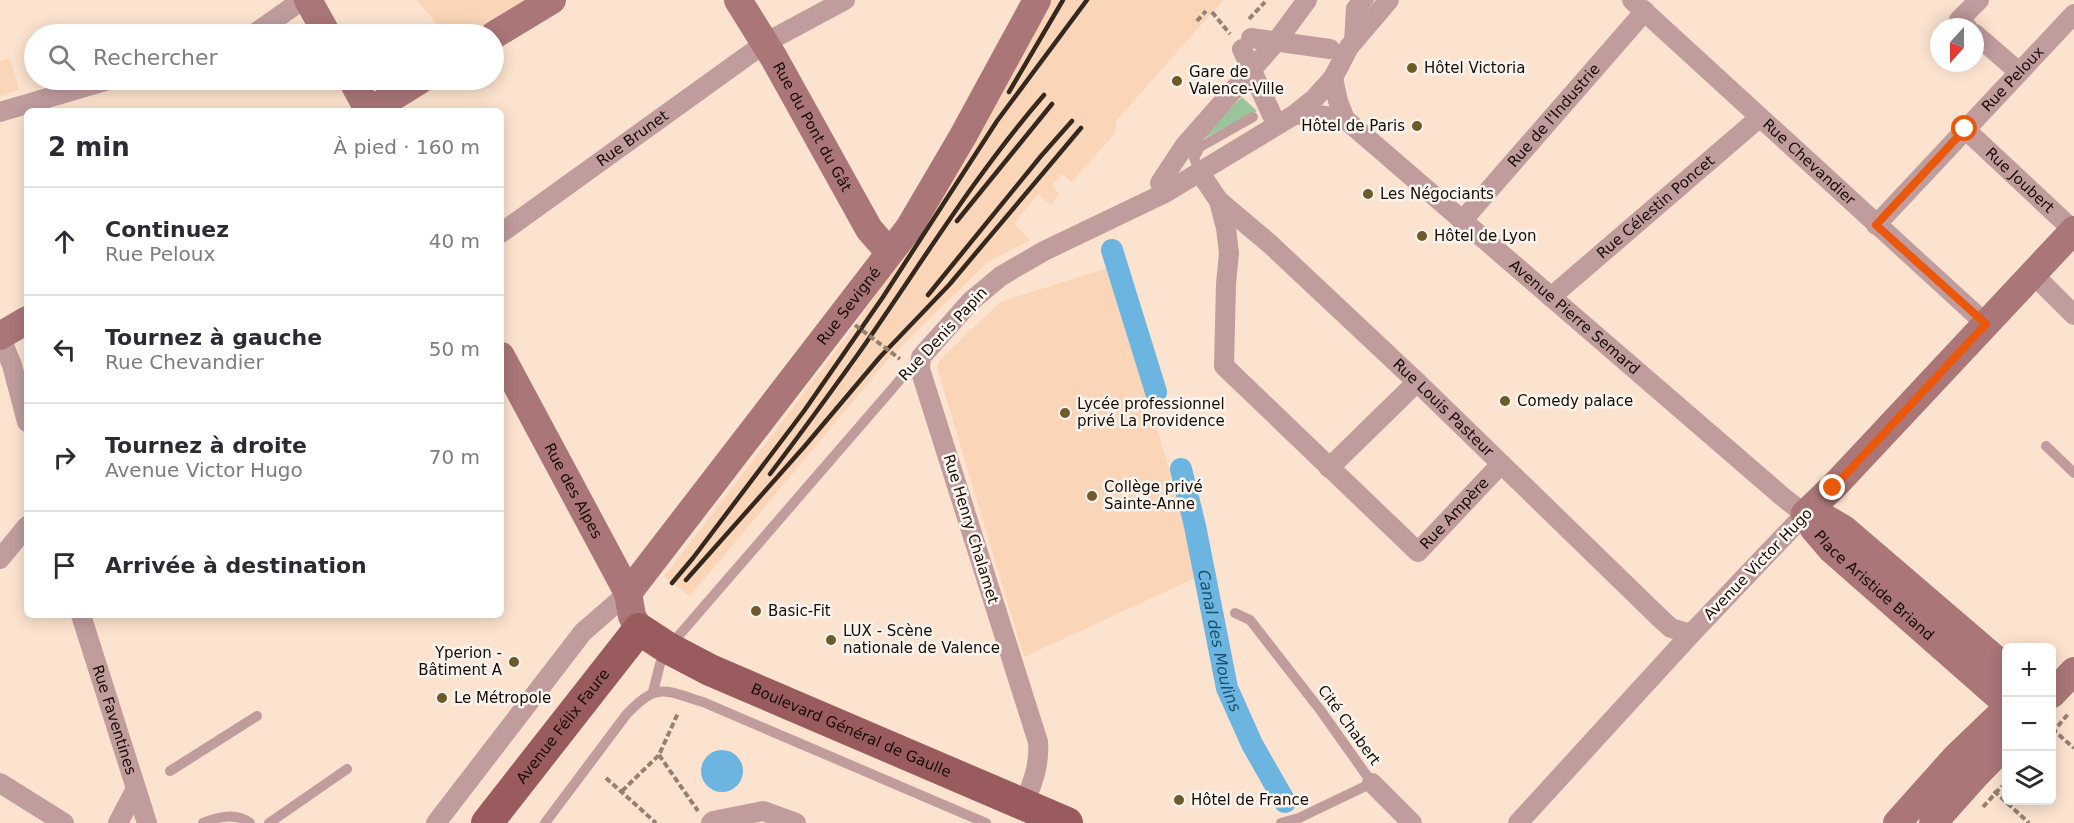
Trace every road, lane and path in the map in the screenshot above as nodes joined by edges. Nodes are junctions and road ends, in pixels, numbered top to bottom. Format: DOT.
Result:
graph roads {
  1 [pos="299,0"];
  2 [pos="308,0"];
  3 [pos="552,0"];
  4 [pos="738,0"];
  5 [pos="845,0"];
  6 [pos="1028,0"];
  7 [pos="1037,0"];
  8 [pos="1307,0"];
  9 [pos="1357,0"];
  10 [pos="1369,0"];
  11 [pos="1389,0"];
  12 [pos="1978,0"];
  13 [pos="1639,5"];
  14 [pos="1206,11"];
  15 [pos="1212,12"];
  16 [pos="2074,14"];
  17 [pos="1961,18"];
  18 [pos="1197,21"];
  19 [pos="1351,23"];
  20 [pos="268,24"];
  21 [pos="321,24"];
  22 [pos="504,29"];
  23 [pos="1276,42"];
  24 [pos="1984,42"];
  25 [pos="765,43"];
  26 [pos="1247,44"];
  27 [pos="1340,48"];
  28 [pos="1251,70"];
  29 [pos="2019,72"];
  30 [pos="1333,78"];
  31 [pos="75,90"];
  32 [pos="357,90"];
  33 [pos="404,90"];
  34 [pos="367,108"];
  35 [pos="374,108"];
  36 [pos="0,112"];
  37 [pos="1294,115"];
  38 [pos="1262,116"];
  39 [pos="1759,118"];
  40 [pos="1345,119"];
  41 [pos="1965,129"];
  42 [pos="1199,169"];
  43 [pos="1160,183"];
  44 [pos="1219,201"];
  45 [pos="1462,221"];
  46 [pos="1876,225"];
  47 [pos="2074,230"];
  48 [pos="504,232"];
  49 [pos="889,252"];
  50 [pos="2032,274"];
  51 [pos="1551,297"];
  52 [pos="2074,315"];
  53 [pos="24,322"];
  54 [pos="1986,324"];
  55 [pos="855,325"];
  56 [pos="0,335"];
  57 [pos="921,357"];
  58 [pos="900,359"];
  59 [pos="504,362"];
  60 [pos="1417,382"];
  61 [pos="24,411"];
  62 [pos="2046,446"];
  63 [pos="1501,464"];
  64 [pos="1329,468"];
  65 [pos="2074,473"];
  66 [pos="1805,514"];
  67 [pos="24,529"];
  68 [pos="0,559"];
  69 [pos="628,593"];
  70 [pos="1234,613"];
  71 [pos="82,618"];
  72 [pos="639,629"];
  73 [pos="1691,634"];
  74 [pos="668,648"];
  75 [pos="2002,664"];
  76 [pos="2074,671"];
  77 [pos="2056,690"];
  78 [pos="653,692"];
  79 [pos="2002,699"];
  80 [pos="2074,708"];
  81 [pos="678,713"];
  82 [pos="2002,714"];
  83 [pos="257,716"];
  84 [pos="2056,727"];
  85 [pos="2056,734"];
  86 [pos="2074,748"];
  87 [pos="2002,749"];
  88 [pos="659,755"];
  89 [pos="347,769"];
  90 [pos="170,771"];
  91 [pos="606,778"];
  92 [pos="0,783"];
  93 [pos="1372,783"];
  94 [pos="142,787"];
  95 [pos="2002,787"];
  96 [pos="622,791"];
  97 [pos="1024,805"];
  98 [pos="1982,808"];
  99 [pos="705,818"];
  100 [pos="64,823"];
  101 [pos="118,823"];
  102 [pos="147,823"];
  103 [pos="203,823"];
  104 [pos="250,823"];
  105 [pos="269,823"];
  106 [pos="436,823"];
  107 [pos="487,823"];
  108 [pos="545,823"];
  109 [pos="656,823"];
  110 [pos="796,823"];
  111 [pos="986,823"];
  112 [pos="1067,823"];
  113 [pos="1281,823"];
  114 [pos="1412,823"];
  115 [pos="1518,823"];
  116 [pos="1897,823"];
  117 [pos="1933,823"];
  1 -- 20 [label="street"];
  2 -- 21 [label="main road"];
  3 -- 22 [label="main road"];
  4 -- 25 [label="main road, Rue du Pont du Gât"];
  5 -- 25 [label="street, Rue Brunet"];
  6 -- 49 [label="lane"];
  7 -- 49 [label="main road, Rue Sevigné"];
  8 -- 23 [label="street"];
  9 -- 19 [label="lane"];
  10 -- 19 [label="lane"];
  11 -- 27 [label="street, Rue Denis Papin"];
  12 -- 17 [label="street"];
  13 -- 39 [label="street, Rue Chevandier"];
  13 -- 45 [label="street, Rue de l'Industrie"];
  14 -- 18 [label="path"];
  15 -- 26 [label="path"];
  16 -- 29 [label="street, Rue Peloux"];
  19 -- 27 [label="lane"];
  23 -- 26 [label="street"];
  23 -- 27 [label="street"];
  23 -- 28 [label="street"];
  24 -- 29 [label="street"];
  25 -- 48 [label="street, Rue Brunet"];
  25 -- 49 [label="main road, Rue du Pont du Gât"];
  26 -- 28 [label="street"];
  27 -- 30 [label="street, Rue Denis Papin"];
  28 -- 38 [label="street"];
  28 -- 43 [label="street"];
  29 -- 41 [label="street, Rue Peloux"];
  30 -- 37 [label="street, Rue Denis Papin"];
  30 -- 40 [label="street"];
  31 -- 36 [label="street"];
  32 -- 34 [label="main road"];
  33 -- 35 [label="main road"];
  37 -- 40 [label="street"];
  37 -- 42 [label="street, Rue Denis Papin"];
  38 -- 42 [label="lane"];
  39 -- 46 [label="street, Rue Chevandier"];
  39 -- 51 [label="street, Rue Célestin Poncet"];
  40 -- 45 [label="street, Avenue Pierre Semard"];
  41 -- 46 [label="street, Rue Peloux"];
  41 -- 47 [label="street, Rue Joubert"];
  42 -- 44 [label="street, Rue Louis Pasteur"];
  42 -- 57 [label="street, Rue Denis Papin"];
  44 -- 60 [label="street, Rue Louis Pasteur"];
  44 -- 64 [label="street"];
  45 -- 51 [label="street, Avenue Pierre Semard"];
  46 -- 54 [label="street, Rue Chevandier"];
  47 -- 50 [label="main road, Avenue Victor Hugo"];
  49 -- 69 [label="main road, Rue Sevigné"];
  50 -- 52 [label="street"];
  50 -- 54 [label="main road, Avenue Victor Hugo"];
  51 -- 66 [label="street, Avenue Pierre Semard"];
  53 -- 56 [label="main road"];
  54 -- 66 [label="main road, Avenue Victor Hugo"];
  55 -- 58 [label="path, bridge"];
  56 -- 61 [label="street"];
  57 -- 74 [label="lane, Rue Denis Papin"];
  57 -- 97 [label="street, Rue Henry Chalamet"];
  59 -- 69 [label="main road, Rue des Alpes"];
  60 -- 63 [label="street, Rue Louis Pasteur"];
  60 -- 64 [label="street"];
  62 -- 65 [label="lane"];
  63 -- 64 [label="street, Rue Ampère"];
  63 -- 73 [label="street, Rue Louis Pasteur"];
  66 -- 73 [label="street, Avenue Victor Hugo"];
  66 -- 75 [label="main road, Place Aristide Briand"];
  66 -- 79 [label="main road, Place Aristide Briand"];
  67 -- 68 [label="street"];
  69 -- 72 [label="main road, Rue des Alpes"];
  69 -- 106 [label="street"];
  70 -- 93 [label="lane, Cité Chabert"];
  71 -- 94 [label="street, Rue Faventines"];
  72 -- 74 [label="main road, Boulevard Général de Gaulle"];
  72 -- 107 [label="main road, Avenue Félix Faure"];
  73 -- 115 [label="street, Avenue Victor Hugo"];
  74 -- 78 [label="lane, Rue Denis Papin"];
  74 -- 97 [label="main road, Boulevard Général de Gaulle"];
  76 -- 77 [label="main road"];
  78 -- 108 [label="lane"];
  78 -- 111 [label="lane"];
  80 -- 84 [label="path"];
  81 -- 88 [label="path"];
  82 -- 116 [label="main road"];
  83 -- 90 [label="lane"];
  85 -- 86 [label="path"];
  87 -- 117 [label="main road"];
  88 -- 96 [label="path"];
  88 -- 99 [label="path"];
  89 -- 105 [label="lane"];
  91 -- 96 [label="path"];
  92 -- 100 [label="street"];
  93 -- 113 [label="lane, Cité Chabert"];
  93 -- 114 [label="street"];
  94 -- 101 [label="street"];
  94 -- 102 [label="street, Rue Faventines"];
  95 -- 98 [label="path"];
  96 -- 109 [label="path"];
  97 -- 112 [label="main road, Boulevard Général de Gaulle"];
  99 -- 110 [label="street"];
  103 -- 104 [label="lane"];
}
